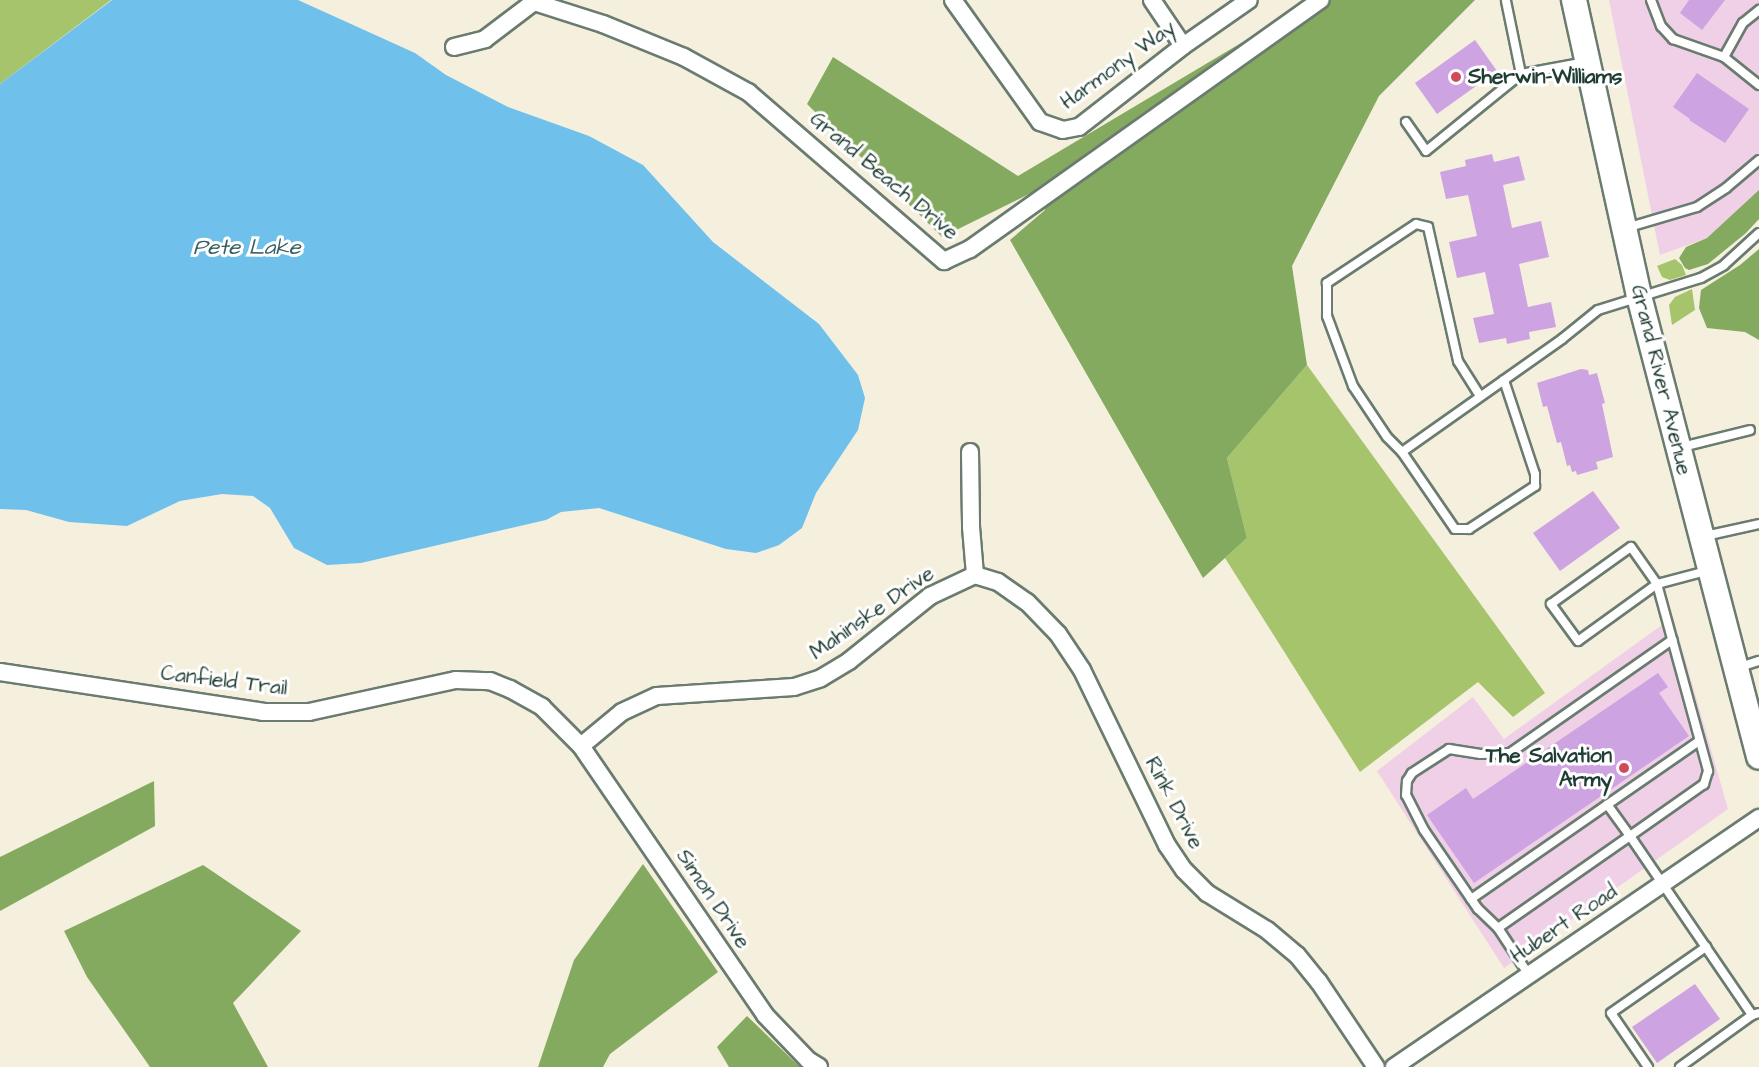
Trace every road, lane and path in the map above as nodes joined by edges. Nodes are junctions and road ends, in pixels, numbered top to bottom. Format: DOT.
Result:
graph roads {
  1 [pos="952,0"];
  2 [pos="1152,0"];
  3 [pos="1249,0"];
  4 [pos="1320,0"];
  5 [pos="1574,0"];
  6 [pos="1651,0"];
  7 [pos="1506,1"];
  8 [pos="1759,10"];
  9 [pos="1183,46"];
  10 [pos="454,47"];
  11 [pos="1724,57"];
  12 [pos="1586,62"];
  13 [pos="1521,74"];
  14 [pos="1759,85"];
  15 [pos="1406,122"];
  16 [pos="1759,160"];
  17 [pos="1623,229"];
  18 [pos="1759,233"];
  19 [pos="1639,296"];
  20 [pos="1504,380"];
  21 [pos="1480,396"];
  22 [pos="1750,430"];
  23 [pos="1678,448"];
  24 [pos="970,452"];
  25 [pos="1402,452"];
  26 [pos="1759,524"];
  27 [pos="1701,537"];
  28 [pos="1710,570"];
  29 [pos="975,575"];
  30 [pos="1658,584"];
  31 [pos="1672,640"];
  32 [pos="1748,665"];
  33 [pos="0,672"];
  34 [pos="1699,741"];
  35 [pos="581,746"];
  36 [pos="1759,757"];
  37 [pos="1607,804"];
  38 [pos="1759,819"];
  39 [pos="1630,836"];
  40 [pos="1664,883"];
  41 [pos="1471,898"];
  42 [pos="1498,928"];
  43 [pos="1706,947"];
  44 [pos="1529,975"];
  45 [pos="1756,1014"];
  46 [pos="819,1067"];
  47 [pos="1376,1067"];
  48 [pos="1394,1067"];
  49 [pos="1648,1067"];
  50 [pos="1680,1067"];
  1 -- 9 [label="street, Harmony Way"];
  2 -- 9 [label="street"];
  3 -- 9 [label="street, Harmony Way"];
  4 -- 10 [label="street, Grand Beach Drive"];
  5 -- 12 [label="main road, Grand River Avenue"];
  6 -- 11 [label="lane"];
  7 -- 13 [label="lane"];
  8 -- 11 [label="lane"];
  11 -- 14 [label="lane"];
  12 -- 13 [label="lane"];
  12 -- 17 [label="main road, Grand River Avenue"];
  13 -- 15 [label="lane"];
  16 -- 17 [label="lane"];
  17 -- 19 [label="main road, Grand River Avenue"];
  18 -- 19 [label="lane"];
  19 -- 20 [label="lane"];
  19 -- 23 [label="main road, Grand River Avenue"];
  20 -- 21 [label="lane"];
  20 -- 25 [label="lane"];
  21 -- 25 [label="lane"];
  21 -- 25 [label="lane"];
  22 -- 23 [label="lane"];
  23 -- 27 [label="main road, Grand River Avenue"];
  24 -- 29 [label="street"];
  26 -- 27 [label="lane"];
  27 -- 28 [label="main road, Grand River Avenue"];
  28 -- 30 [label="lane"];
  28 -- 32 [label="main road, Grand River Avenue"];
  29 -- 35 [label="street, Mahinske Drive"];
  29 -- 47 [label="street, Rink Drive"];
  30 -- 30 [label="lane"];
  30 -- 31 [label="lane"];
  31 -- 34 [label="lane"];
  31 -- 41 [label="lane"];
  32 -- 36 [label="main road, Grand River Avenue"];
  33 -- 35 [label="street, Canfield Trail"];
  34 -- 37 [label="lane"];
  34 -- 39 [label="lane"];
  35 -- 46 [label="street, Simon Drive"];
  37 -- 39 [label="lane"];
  37 -- 41 [label="lane"];
  38 -- 40 [label="street, Hubert Road"];
  39 -- 40 [label="lane"];
  39 -- 42 [label="lane"];
  40 -- 43 [label="lane"];
  40 -- 44 [label="street, Hubert Road"];
  41 -- 42 [label="lane"];
  42 -- 44 [label="lane"];
  43 -- 45 [label="lane"];
  43 -- 49 [label="lane"];
  44 -- 48 [label="street, Hubert Road"];
  45 -- 50 [label="lane"];
}
